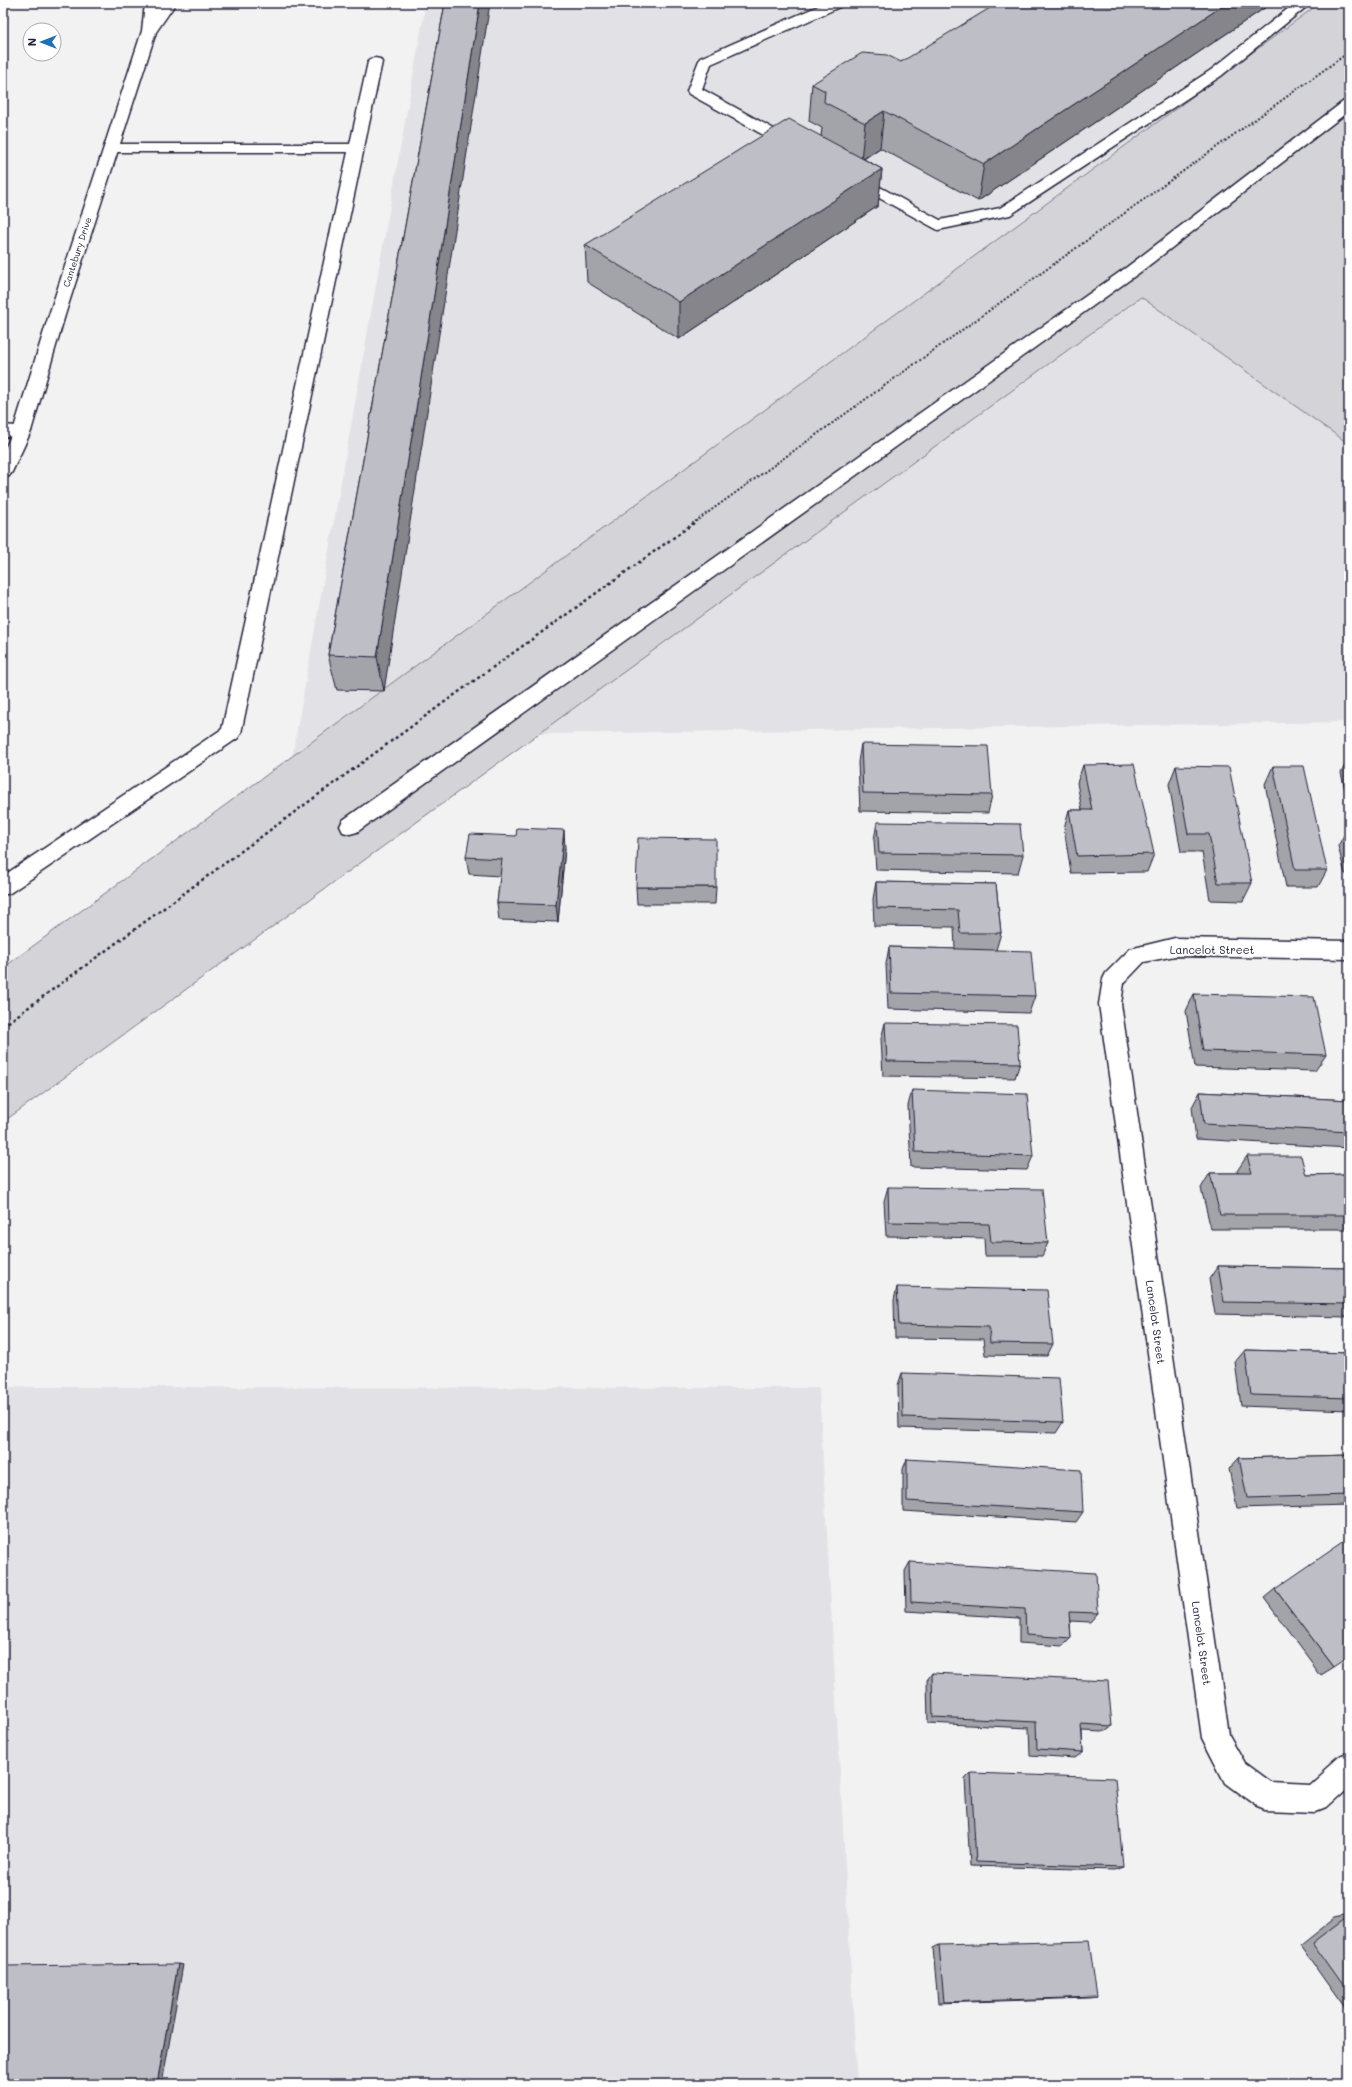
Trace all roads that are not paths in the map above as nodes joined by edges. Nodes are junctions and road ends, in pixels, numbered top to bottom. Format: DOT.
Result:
graph roads {
  1 [pos="152,3"];
  2 [pos="169,3"];
  3 [pos="837,3"];
  4 [pos="1304,3"];
  5 [pos="149,31"];
  6 [pos="375,62"];
  7 [pos="1349,104"];
  8 [pos="112,148"];
  9 [pos="357,148"];
  10 [pos="806,152"];
  11 [pos="840,171"];
  12 [pos="3,431"];
  13 [pos="22,432"];
  14 [pos="3,472"];
  15 [pos="350,826"];
  16 [pos="3,887"];
  17 [pos="1349,950"];
  18 [pos="1349,1768"];
  1 -- 5 [label="street, Cantebury Drive"];
  2 -- 5 [label="street, Cantebury Drive"];
  3 -- 10 [label="street"];
  4 -- 11 [label="street"];
  5 -- 8 [label="street, Cantebury Drive"];
  6 -- 9 [label="street"];
  7 -- 15 [label="street"];
  8 -- 9 [label="street"];
  8 -- 13 [label="street, Cantebury Drive"];
  9 -- 16 [label="street"];
  12 -- 13 [label="street"];
  13 -- 14 [label="street, Cantebury Drive"];
  17 -- 18 [label="street, Lancelot Street"];
}
